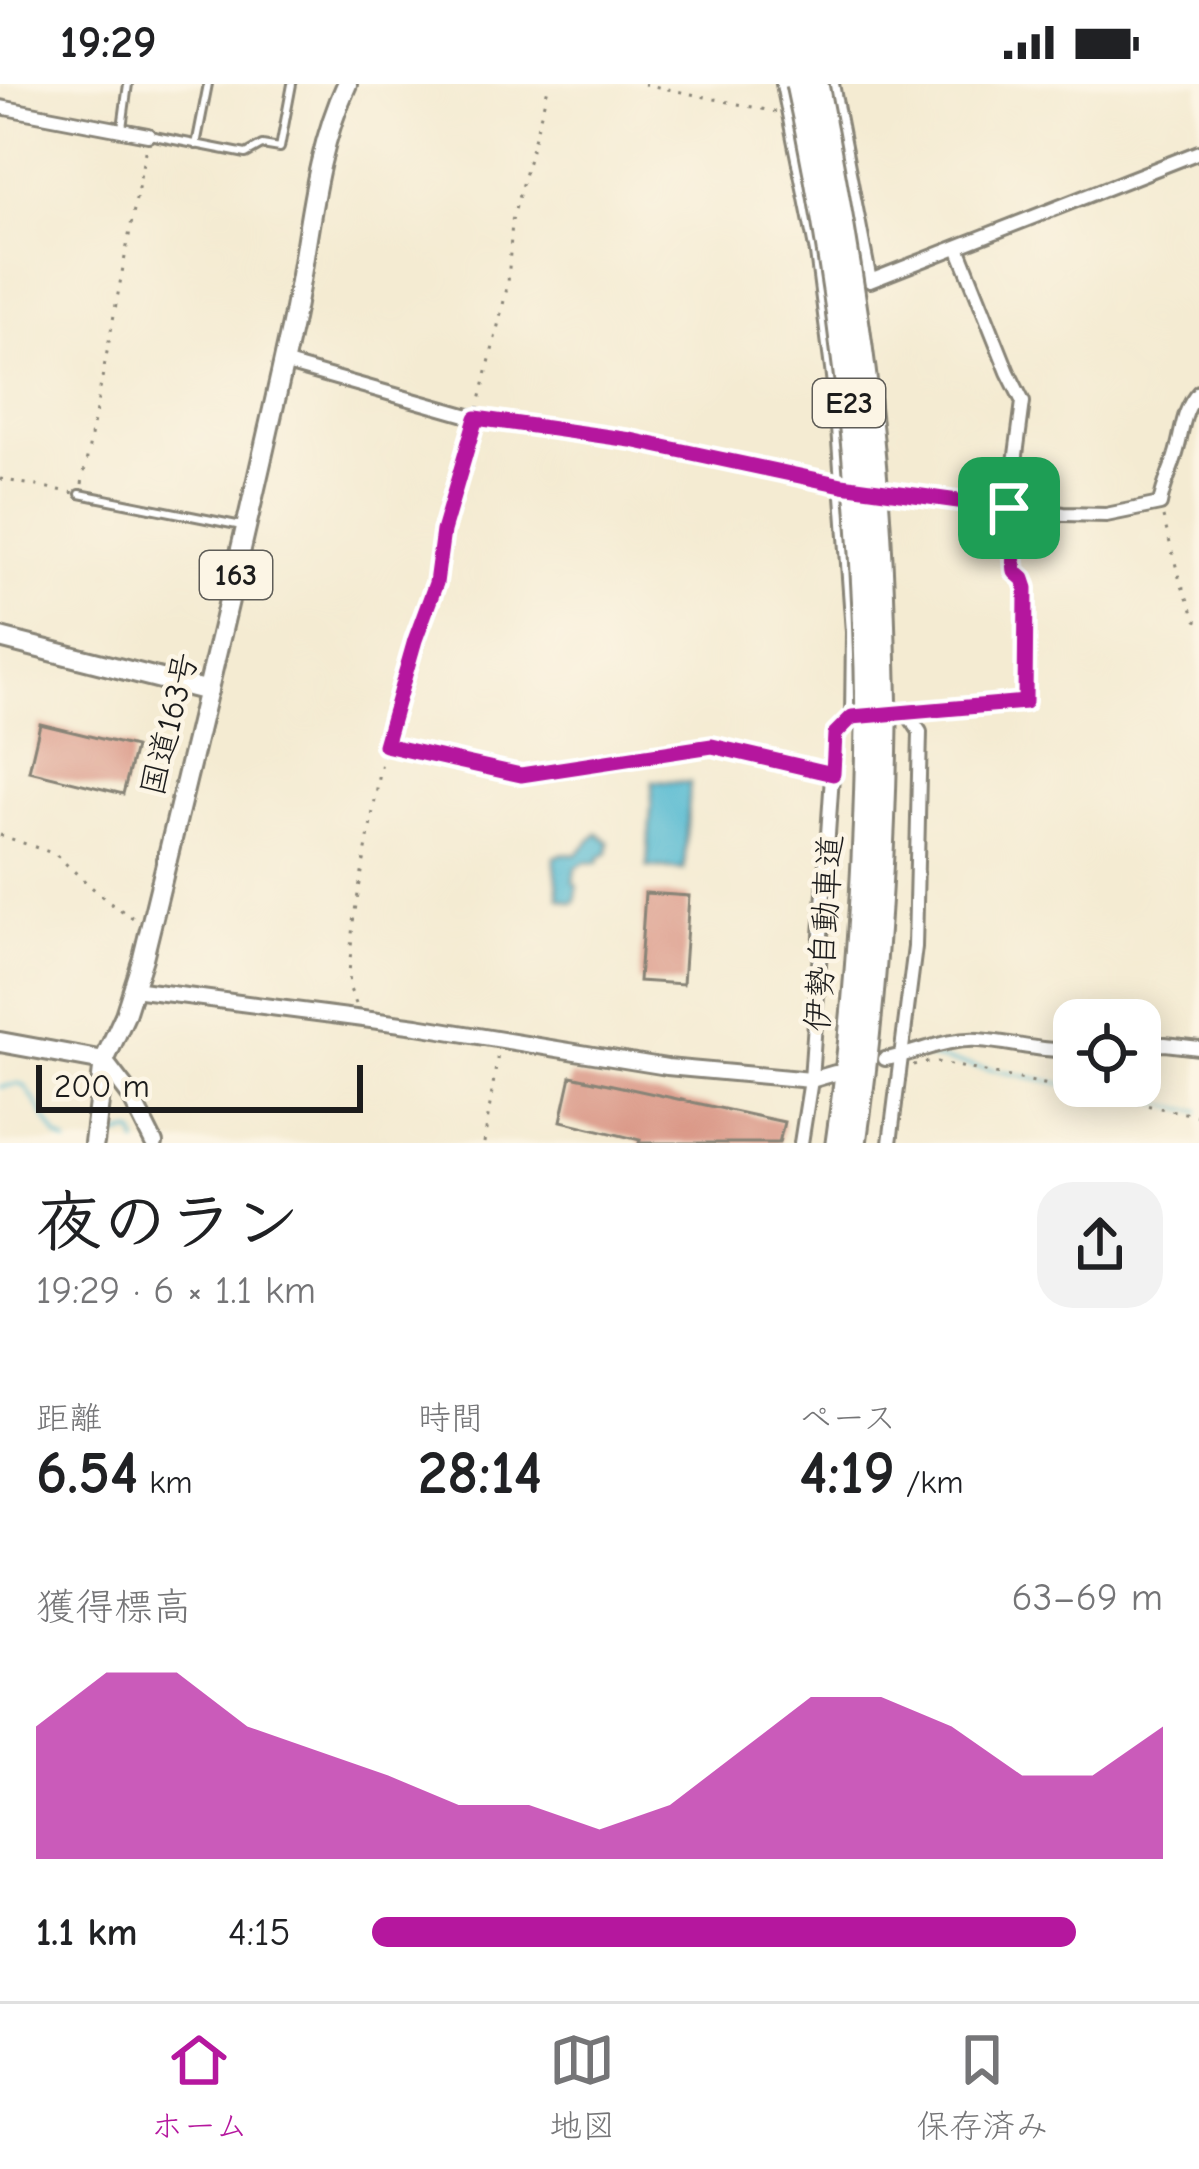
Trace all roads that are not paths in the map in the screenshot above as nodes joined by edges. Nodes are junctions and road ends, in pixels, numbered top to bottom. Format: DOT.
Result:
graph roads {
  1 [pos="128,84"];
  2 [pos="208,84"];
  3 [pos="292,84"];
  4 [pos="347,84"];
  5 [pos="783,84"];
  6 [pos="796,84"];
  7 [pos="817,84"];
  8 [pos="832,84"];
  9 [pos="0,107"];
  10 [pos="122,130"];
  11 [pos="148,135"];
  12 [pos="196,145"];
  13 [pos="1199,152"];
  14 [pos="958,247"];
  15 [pos="283,363"];
  16 [pos="1199,392"];
  17 [pos="842,485"];
  18 [pos="80,494"];
  19 [pos="1009,508"];
  20 [pos="246,526"];
  21 [pos="0,638"];
  22 [pos="208,691"];
  23 [pos="1025,702"];
  24 [pos="868,723"];
  25 [pos="133,989"];
  26 [pos="0,1042"];
  27 [pos="1161,1044"];
  28 [pos="1199,1048"];
  29 [pos="1053,1051"];
  30 [pos="884,1059"];
  31 [pos="104,1061"];
  32 [pos="901,1062"];
  33 [pos="835,1073"];
  34 [pos="812,1080"];
  35 [pos="94,1143"];
  36 [pos="154,1143"];
  37 [pos="801,1143"];
  38 [pos="837,1143"];
  39 [pos="855,1143"];
  40 [pos="890,1143"];
  1 -- 10 [label="lane"];
  2 -- 12 [label="lane"];
  3 -- 12 [label="lane"];
  4 -- 15 [label="main road, 国道163号 / 163"];
  5 -- 17 [label="street"];
  6 -- 24 [label="highway, 伊勢自動車道 / E23, bridge"];
  7 -- 24 [label="highway, 伊勢自動車道 / E23, bridge"];
  8 -- 14 [label="street"];
  9 -- 10 [label="street"];
  10 -- 11 [label="street"];
  11 -- 12 [label="lane"];
  13 -- 14 [label="street"];
  14 -- 19 [label="street"];
  15 -- 17 [label="street"];
  15 -- 20 [label="main road, 国道163号 / 163"];
  16 -- 19 [label="street"];
  17 -- 19 [label="street"];
  17 -- 24 [label="street"];
  18 -- 20 [label="lane"];
  19 -- 23 [label="street"];
  20 -- 22 [label="main road, 国道163号 / 163"];
  21 -- 22 [label="main road"];
  22 -- 25 [label="main road, 国道163号 / 163"];
  24 -- 32 [label="street"];
  24 -- 34 [label="street"];
  24 -- 38 [label="highway, 伊勢自動車道 / E23"];
  24 -- 39 [label="highway, 伊勢自動車道 / E23"];
  25 -- 31 [label="main road, 国道163号 / 163"];
  25 -- 34 [label="street"];
  26 -- 31 [label="main road"];
  27 -- 28 [label="street"];
  29 -- 32 [label="street"];
  30 -- 32 [label="street"];
  31 -- 35 [label="main road, 国道163号"];
  31 -- 36 [label="main road"];
  32 -- 40 [label="street"];
  33 -- 34 [label="street"];
  34 -- 37 [label="street"];
}
